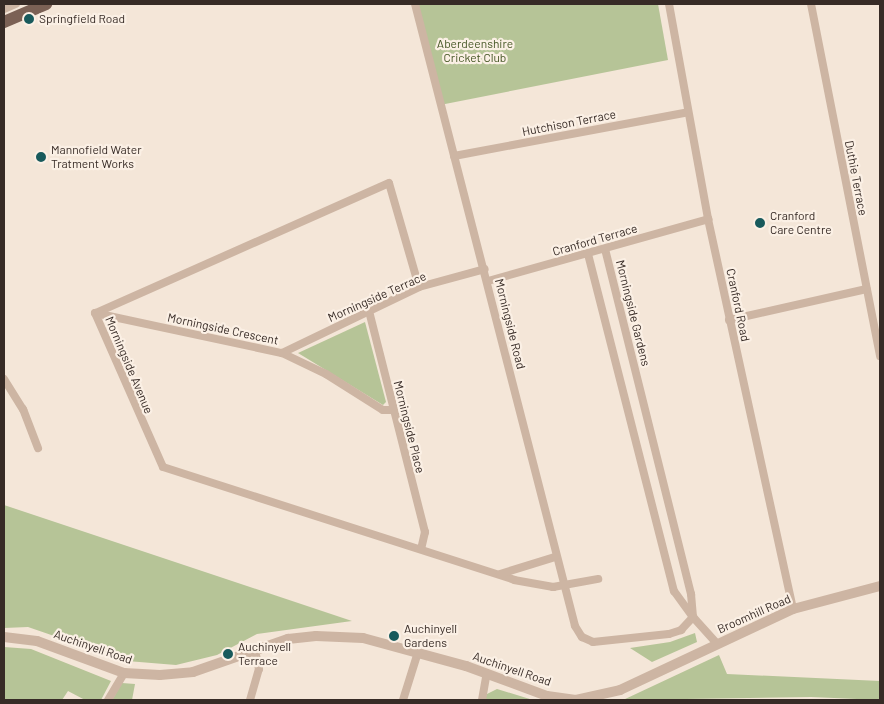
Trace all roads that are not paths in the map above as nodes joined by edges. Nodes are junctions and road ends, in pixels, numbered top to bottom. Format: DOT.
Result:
graph roads {
  1 [pos="16,4"];
  2 [pos="46,4"];
  3 [pos="415,4"];
  4 [pos="669,4"];
  5 [pos="811,4"];
  6 [pos="4,9"];
  7 [pos="4,22"];
  8 [pos="688,112"];
  9 [pos="454,156"];
  10 [pos="708,219"];
  11 [pos="605,249"];
  12 [pos="588,254"];
  13 [pos="485,269"];
  14 [pos="488,281"];
  15 [pos="419,287"];
  16 [pos="867,289"];
  17 [pos="369,311"];
  18 [pos="95,313"];
  19 [pos="729,320"];
  20 [pos="282,353"];
  21 [pos="880,356"];
  22 [pos="4,379"];
  23 [pos="639,382"];
  24 [pos="622,386"];
  25 [pos="393,410"];
  26 [pos="38,448"];
  27 [pos="668,498"];
  28 [pos="652,502"];
  29 [pos="421,549"];
  30 [pos="555,557"];
  31 [pos="500,574"];
  32 [pos="598,579"];
  33 [pos="564,586"];
  34 [pos="880,586"];
  35 [pos="793,609"];
  36 [pos="693,617"];
  37 [pos="4,637"];
  38 [pos="717,644"];
  39 [pos="256,650"];
  40 [pos="418,652"];
  41 [pos="124,673"];
  42 [pos="487,674"];
  43 [pos="108,700"];
  44 [pos="250,700"];
  45 [pos="403,700"];
  46 [pos="482,700"];
  1 -- 6 [label="street"];
  2 -- 7 [label="main road"];
  3 -- 9 [label="street, Morningside Road"];
  4 -- 8 [label="street, Cranford Road"];
  5 -- 16 [label="street, Duthie Terrace"];
  8 -- 9 [label="street, Hutchison Terrace"];
  8 -- 10 [label="street, Cranford Road"];
  9 -- 13 [label="street, Morningside Road"];
  10 -- 11 [label="street, Cranford Terrace"];
  10 -- 19 [label="street, Cranford Road"];
  11 -- 12 [label="street, Cranford Terrace"];
  11 -- 23 [label="street, Morningside Gardens"];
  12 -- 14 [label="street, Cranford Terrace"];
  12 -- 24 [label="street"];
  13 -- 14 [label="street, Morningside Road"];
  13 -- 15 [label="street, Morningside Terrace"];
  14 -- 30 [label="street, Morningside Road"];
  15 -- 17 [label="street, Morningside Terrace"];
  15 -- 18 [label="street, Morningside Avenue"];
  16 -- 19 [label="street"];
  16 -- 21 [label="street, Duthie Terrace"];
  17 -- 20 [label="street, Morningside Terrace"];
  17 -- 25 [label="street, Morningside Place"];
  18 -- 20 [label="street, Morningside Crescent"];
  18 -- 29 [label="street, Morningside Avenue"];
  19 -- 35 [label="street, Cranford Road"];
  20 -- 25 [label="street, Morningside Crescent"];
  22 -- 26 [label="street"];
  23 -- 24 [label="street, Morningside Gardens"];
  23 -- 27 [label="street, Morningside Gardens"];
  24 -- 28 [label="street"];
  25 -- 29 [label="street, Morningside Place"];
  27 -- 28 [label="street"];
  27 -- 36 [label="street, Morningside Gardens"];
  28 -- 36 [label="street"];
  29 -- 31 [label="street, Morningside Avenue"];
  30 -- 31 [label="street"];
  30 -- 33 [label="street, Morningside Road"];
  31 -- 33 [label="street, Morningside Avenue"];
  32 -- 33 [label="street, Morningside Avenue"];
  33 -- 36 [label="street, Morningside Road"];
  34 -- 35 [label="street, Broomhill Road"];
  35 -- 38 [label="street, Broomhill Road"];
  36 -- 38 [label="street, Broomhill Road"];
  37 -- 41 [label="street, Auchinyell Road"];
  38 -- 42 [label="street, Auchinyell Road"];
  39 -- 40 [label="street, Auchinyell Road"];
  39 -- 41 [label="street, Auchinyell Road"];
  39 -- 44 [label="street"];
  40 -- 42 [label="street, Auchinyell Road"];
  40 -- 45 [label="street"];
  41 -- 43 [label="street"];
  42 -- 46 [label="street"];
}
